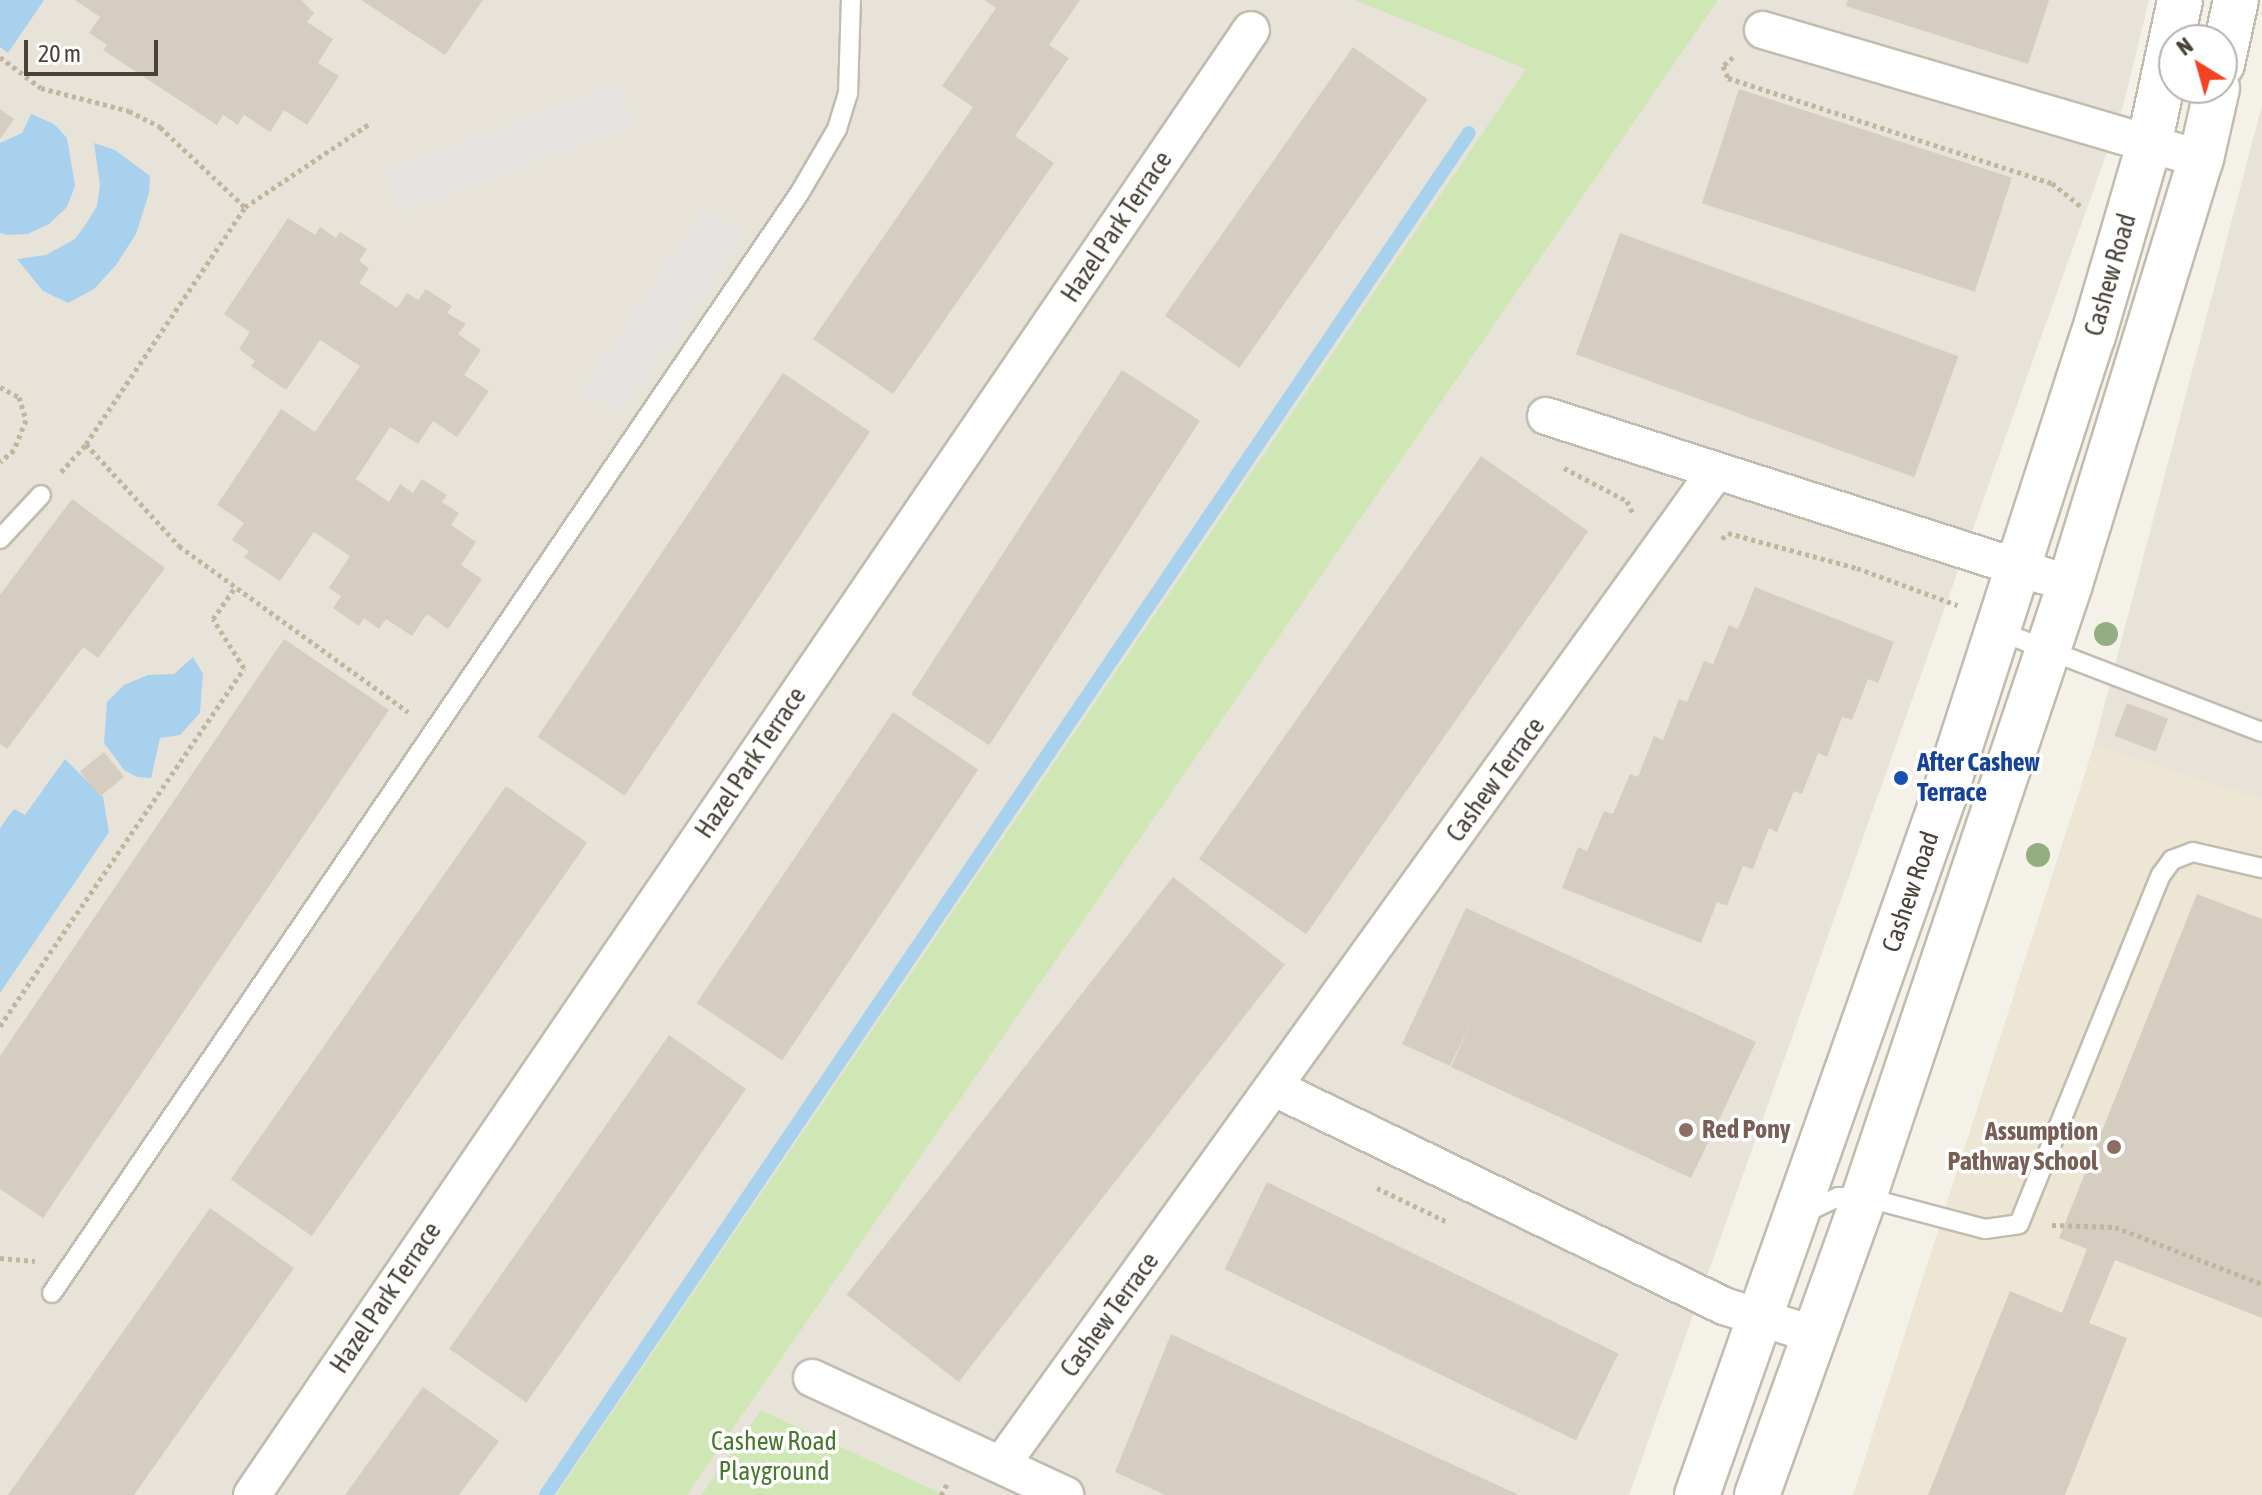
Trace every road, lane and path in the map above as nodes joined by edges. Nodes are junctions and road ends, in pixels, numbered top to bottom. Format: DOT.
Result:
graph roads {
  1 [pos="851,0"];
  2 [pos="2180,0"];
  3 [pos="2236,0"];
  4 [pos="2231,24"];
  5 [pos="1251,30"];
  6 [pos="1763,30"];
  7 [pos="0,57"];
  8 [pos="2213,104"];
  9 [pos="369,124"];
  10 [pos="2149,145"];
  11 [pos="2201,159"];
  12 [pos="245,207"];
  13 [pos="2085,210"];
  14 [pos="0,387"];
  15 [pos="1546,416"];
  16 [pos="86,444"];
  17 [pos="0,462"];
  18 [pos="1558,465"];
  19 [pos="1716,471"];
  20 [pos="41,495"];
  21 [pos="1630,524"];
  22 [pos="0,539"];
  23 [pos="1717,543"];
  24 [pos="2016,568"];
  25 [pos="2070,584"];
  26 [pos="234,589"];
  27 [pos="1980,621"];
  28 [pos="2047,651"];
  29 [pos="400,726"];
  30 [pos="2262,732"];
  31 [pos="2262,868"];
  32 [pos="0,1026"];
  33 [pos="1275,1088"];
  34 [pos="1864,1197"];
  35 [pos="1796,1218"];
  36 [pos="2019,1224"];
  37 [pos="0,1258"];
  38 [pos="38,1261"];
  39 [pos="2262,1284"];
  40 [pos="52,1293"];
  41 [pos="1762,1318"];
  42 [pos="1815,1335"];
  43 [pos="812,1378"];
  44 [pos="1001,1465"];
  45 [pos="252,1495"];
  46 [pos="1065,1495"];
  47 [pos="1697,1495"];
  48 [pos="1757,1495"];
  1 -- 40 [label="lane"];
  2 -- 10 [label="street, Cashew Road"];
  3 -- 4 [label="street"];
  5 -- 45 [label="street, Hazel Park Terrace"];
  6 -- 10 [label="street"];
  6 -- 13 [label="path"];
  7 -- 12 [label="path"];
  8 -- 11 [label="street, Cashew Road"];
  9 -- 12 [label="path"];
  10 -- 11 [label="street"];
  10 -- 24 [label="street, Cashew Road"];
  11 -- 25 [label="street, Cashew Road"];
  12 -- 16 [label="path"];
  14 -- 17 [label="path"];
  15 -- 19 [label="street"];
  16 -- 20 [label="path"];
  16 -- 26 [label="path"];
  18 -- 21 [label="path"];
  19 -- 24 [label="street"];
  19 -- 33 [label="street, Cashew Terrace"];
  20 -- 22 [label="lane"];
  23 -- 27 [label="path"];
  24 -- 25 [label="street"];
  24 -- 27 [label="street, Cashew Road"];
  25 -- 28 [label="street, Cashew Road"];
  26 -- 29 [label="path"];
  26 -- 32 [label="path"];
  27 -- 28 [label="lane"];
  27 -- 35 [label="street, Cashew Road"];
  28 -- 30 [label="lane"];
  28 -- 34 [label="street, Cashew Road"];
  31 -- 36 [label="lane"];
  33 -- 41 [label="street"];
  33 -- 44 [label="street, Cashew Terrace"];
  34 -- 35 [label="lane"];
  34 -- 36 [label="lane"];
  34 -- 42 [label="street, Cashew Road"];
  35 -- 41 [label="street, Cashew Road"];
  36 -- 39 [label="path"];
  37 -- 38 [label="path"];
  41 -- 42 [label="street"];
  41 -- 47 [label="street, Cashew Road"];
  42 -- 48 [label="street, Cashew Road"];
  43 -- 44 [label="street"];
  44 -- 46 [label="street"];
}
